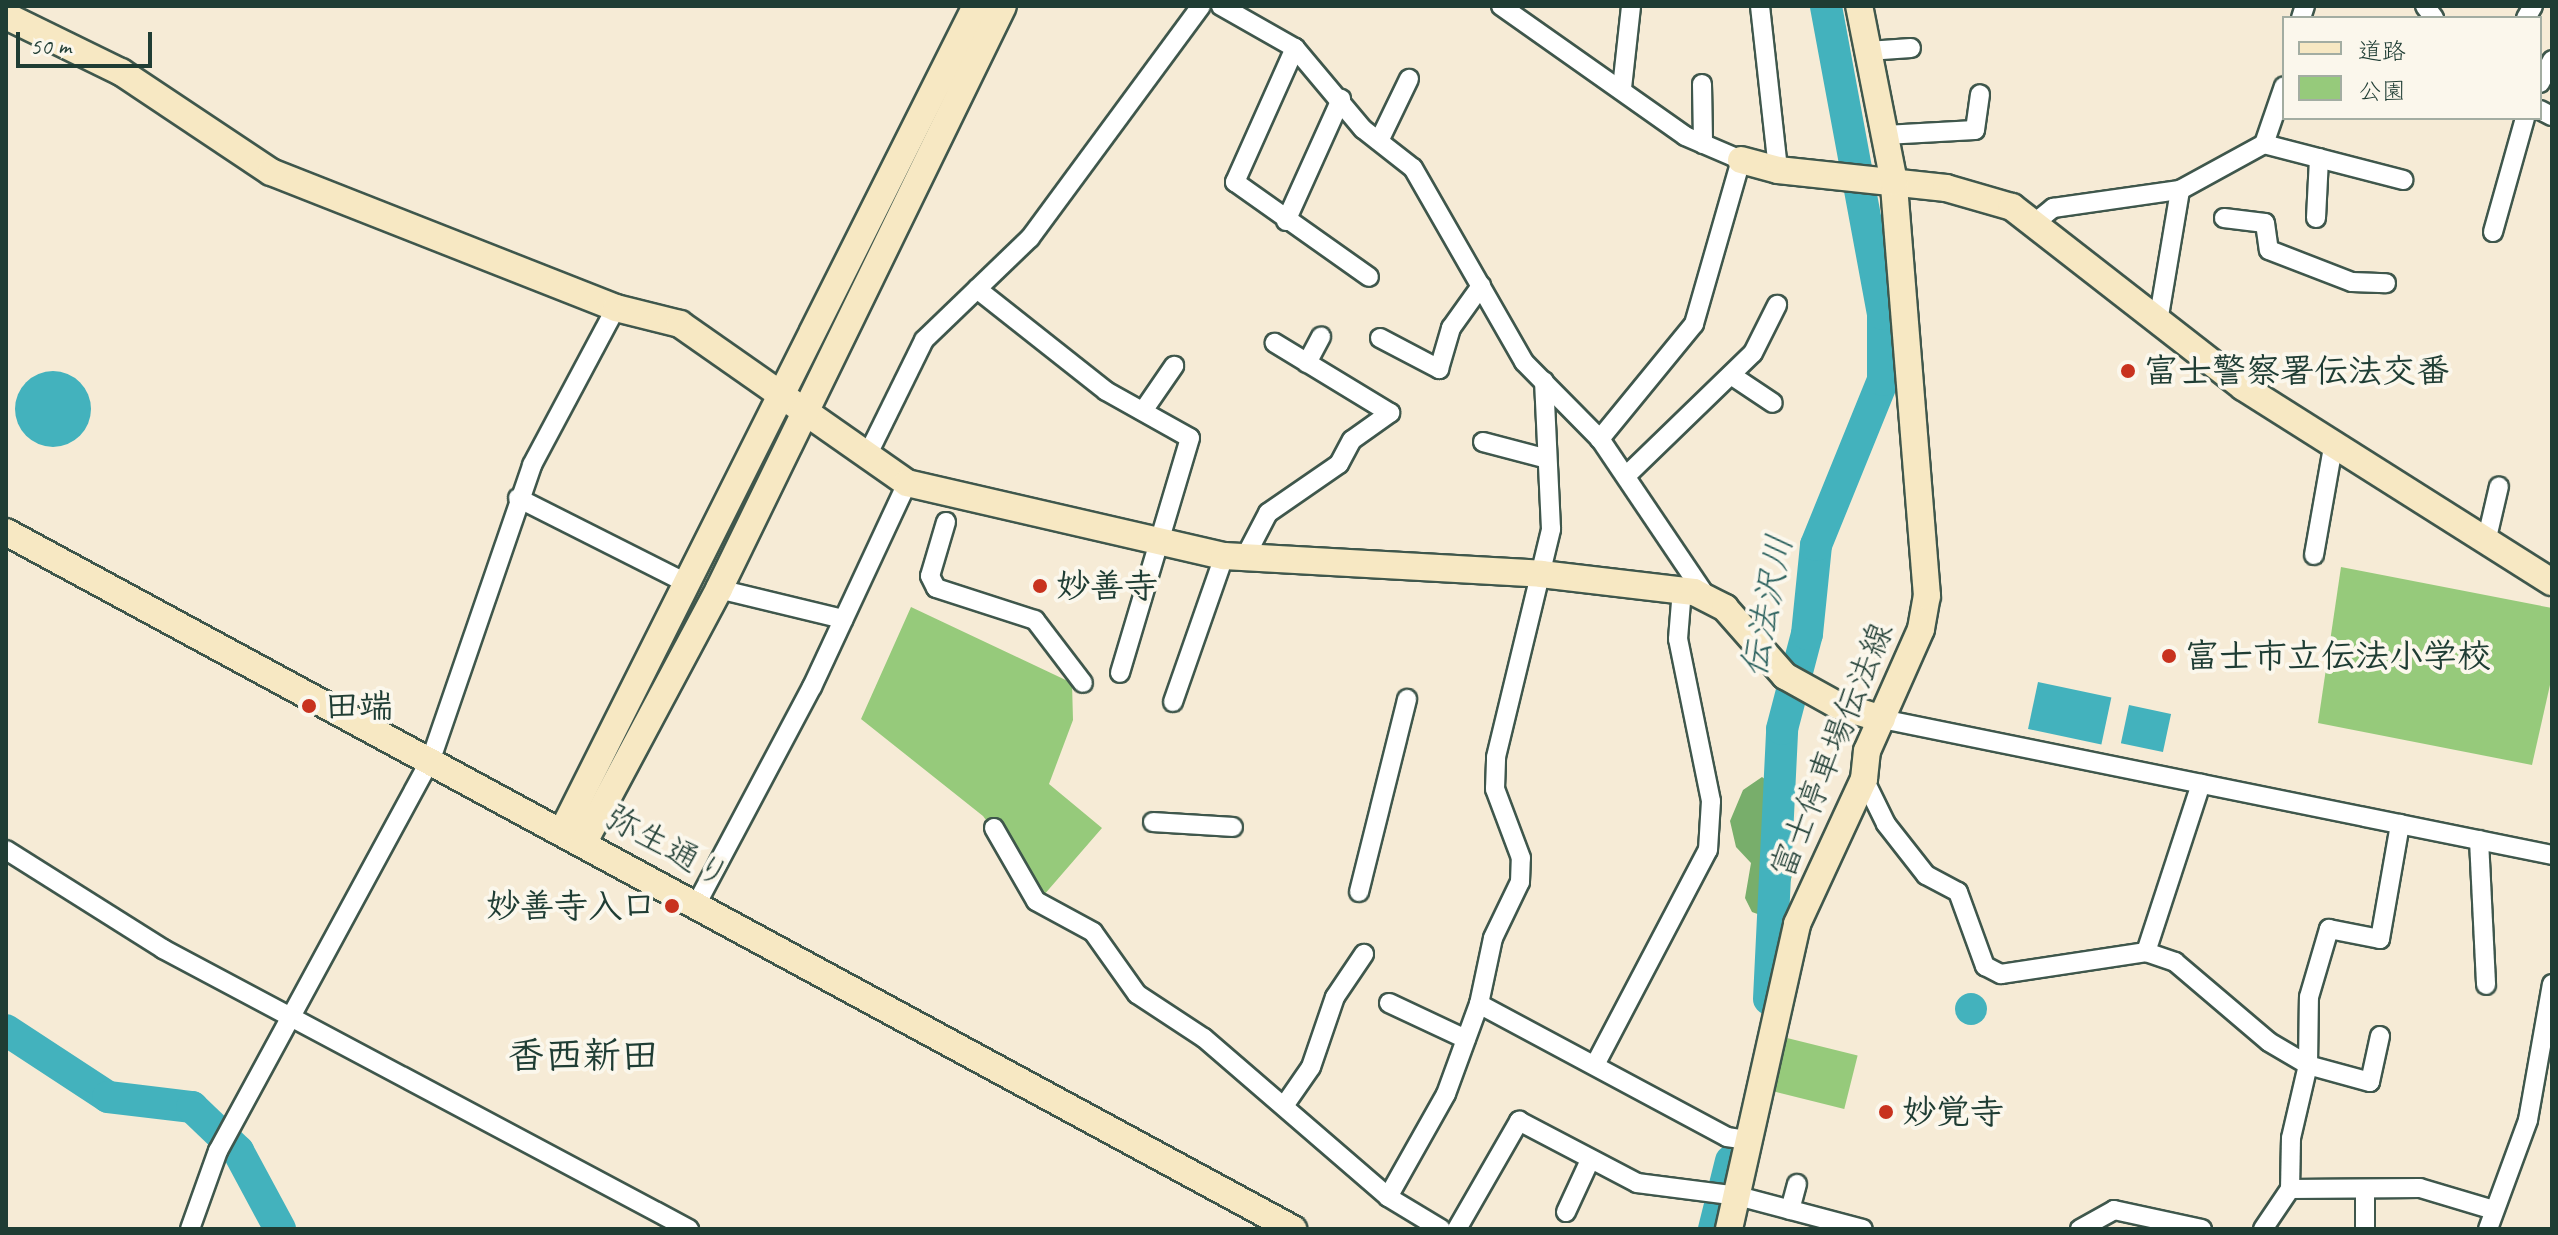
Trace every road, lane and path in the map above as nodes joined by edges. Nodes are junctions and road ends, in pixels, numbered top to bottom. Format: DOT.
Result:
graph roads {
  1 [pos="976,6"];
  2 [pos="1003,6"];
  3 [pos="1201,6"];
  4 [pos="1221,6"];
  5 [pos="1501,6"];
  6 [pos="1631,6"];
  7 [pos="1760,6"];
  8 [pos="1859,6"];
  9 [pos="6,16"];
  10 [pos="1295,48"];
  11 [pos="1911,48"];
  12 [pos="1868,51"];
  13 [pos="2552,60"];
  14 [pos="1409,79"];
  15 [pos="2542,79"];
  16 [pos="1702,84"];
  17 [pos="1622,88"];
  18 [pos="2282,92"];
  19 [pos="1980,94"];
  20 [pos="1341,99"];
  21 [pos="2524,120"];
  22 [pos="1885,135"];
  23 [pos="1379,141"];
  24 [pos="1703,144"];
  25 [pos="2264,144"];
  26 [pos="2319,158"];
  27 [pos="1741,160"];
  28 [pos="1778,170"];
  29 [pos="2403,180"];
  30 [pos="1887,181"];
  31 [pos="2180,190"];
  32 [pos="2224,218"];
  33 [pos="2316,218"];
  34 [pos="1286,221"];
  35 [pos="2037,221"];
  36 [pos="2493,232"];
  37 [pos="1369,277"];
  38 [pos="2386,283"];
  39 [pos="1481,286"];
  40 [pos="977,289"];
  41 [pos="1777,305"];
  42 [pos="616,308"];
  43 [pos="2158,322"];
  44 [pos="1321,337"];
  45 [pos="1380,338"];
  46 [pos="1275,343"];
  47 [pos="1307,363"];
  48 [pos="1174,366"];
  49 [pos="1731,375"];
  50 [pos="1544,381"];
  51 [pos="783,398"];
  52 [pos="1773,403"];
  53 [pos="1143,411"];
  54 [pos="805,413"];
  55 [pos="1600,439"];
  56 [pos="1483,442"];
  57 [pos="2333,447"];
  58 [pos="867,456"];
  59 [pos="1544,458"];
  60 [pos="1627,475"];
  61 [pos="907,483"];
  62 [pos="2499,486"];
  63 [pos="518,498"];
  64 [pos="946,522"];
  65 [pos="6,532"];
  66 [pos="1156,542"];
  67 [pos="2486,542"];
  68 [pos="2314,555"];
  69 [pos="1234,557"];
  70 [pos="1541,574"];
  71 [pos="2552,582"];
  72 [pos="686,583"];
  73 [pos="719,589"];
  74 [pos="1694,593"];
  75 [pos="843,619"];
  76 [pos="1120,673"];
  77 [pos="1083,683"];
  78 [pos="1407,699"];
  79 [pos="1173,702"];
  80 [pos="1882,719"];
  81 [pos="431,759"];
  82 [pos="1864,779"];
  83 [pos="2201,784"];
  84 [pos="1153,822"];
  85 [pos="2400,824"];
  86 [pos="1233,827"];
  87 [pos="994,828"];
  88 [pos="574,836"];
  89 [pos="2479,840"];
  90 [pos="6,850"];
  91 [pos="2552,855"];
  92 [pos="1359,892"];
  93 [pos="697,903"];
  94 [pos="2146,952"];
  95 [pos="1364,954"];
  96 [pos="2552,984"];
  97 [pos="2486,985"];
  98 [pos="1389,1003"];
  99 [pos="1479,1004"];
  100 [pos="294,1013"];
  101 [pos="2380,1036"];
  102 [pos="1466,1039"];
  103 [pos="1597,1061"];
  104 [pos="2308,1065"];
  105 [pos="1284,1106"];
  106 [pos="1738,1139"];
  107 [pos="1590,1160"];
  108 [pos="1797,1184"];
  109 [pos="2290,1189"];
  110 [pos="2365,1192"];
  111 [pos="1388,1197"];
  112 [pos="1726,1197"];
  113 [pos="2490,1209"];
  114 [pos="1790,1210"];
  115 [pos="1566,1212"];
  116 [pos="190,1229"];
  117 [pos="689,1229"];
  118 [pos="1293,1229"];
  119 [pos="1441,1229"];
  120 [pos="1457,1229"];
  121 [pos="1729,1229"];
  122 [pos="1863,1229"];
  123 [pos="2080,1229"];
  124 [pos="2202,1229"];
  125 [pos="2263,1229"];
  126 [pos="2365,1229"];
  127 [pos="2488,1229"];
  1 -- 51 [label="street"];
  2 -- 54 [label="street"];
  3 -- 40 [label="street"];
  4 -- 10 [label="street"];
  5 -- 17 [label="street"];
  6 -- 17 [label="street"];
  7 -- 28 [label="street"];
  8 -- 12 [label="street, 富士停車場伝法線"];
  9 -- 42 [label="street"];
  10 -- 20 [label="street"];
  10 -- 34 [label="street"];
  11 -- 12 [label="street"];
  12 -- 22 [label="street, 富士停車場伝法線"];
  13 -- 15 [label="street"];
  14 -- 23 [label="street"];
  16 -- 24 [label="street"];
  17 -- 24 [label="street"];
  18 -- 25 [label="street"];
  19 -- 22 [label="street"];
  20 -- 23 [label="street"];
  20 -- 34 [label="street"];
  21 -- 36 [label="street"];
  22 -- 30 [label="street, 富士停車場伝法線"];
  23 -- 39 [label="street"];
  24 -- 27 [label="street"];
  25 -- 26 [label="street"];
  25 -- 31 [label="street"];
  26 -- 29 [label="street"];
  26 -- 33 [label="street"];
  27 -- 28 [label="street"];
  27 -- 55 [label="street"];
  28 -- 30 [label="street"];
  30 -- 35 [label="street"];
  30 -- 80 [label="street, 富士停車場伝法線"];
  31 -- 35 [label="street"];
  31 -- 43 [label="street"];
  32 -- 38 [label="street"];
  34 -- 37 [label="street"];
  35 -- 43 [label="street"];
  39 -- 45 [label="street"];
  39 -- 50 [label="street"];
  40 -- 53 [label="street"];
  40 -- 58 [label="street"];
  41 -- 49 [label="street"];
  42 -- 51 [label="street"];
  42 -- 63 [label="street"];
  43 -- 57 [label="street"];
  44 -- 47 [label="street"];
  46 -- 47 [label="street"];
  47 -- 69 [label="street"];
  48 -- 53 [label="street"];
  49 -- 52 [label="street"];
  49 -- 60 [label="street"];
  50 -- 55 [label="street"];
  50 -- 59 [label="street"];
  51 -- 54 [label="street"];
  51 -- 72 [label="street"];
  53 -- 66 [label="street"];
  54 -- 58 [label="street"];
  54 -- 73 [label="street"];
  55 -- 60 [label="street"];
  56 -- 59 [label="street"];
  57 -- 67 [label="street"];
  57 -- 68 [label="street"];
  58 -- 61 [label="street"];
  59 -- 70 [label="street"];
  60 -- 74 [label="street"];
  61 -- 66 [label="street"];
  61 -- 75 [label="street"];
  62 -- 67 [label="street"];
  63 -- 72 [label="street"];
  63 -- 81 [label="street"];
  64 -- 77 [label="street"];
  65 -- 81 [label="street, 弥生通り"];
  66 -- 69 [label="street"];
  66 -- 76 [label="street"];
  67 -- 71 [label="street"];
  69 -- 70 [label="street"];
  69 -- 79 [label="street"];
  70 -- 74 [label="street"];
  70 -- 99 [label="street"];
  72 -- 88 [label="street"];
  73 -- 75 [label="street"];
  73 -- 88 [label="street"];
  74 -- 80 [label="street"];
  74 -- 103 [label="street"];
  75 -- 93 [label="street"];
  78 -- 92 [label="street"];
  80 -- 82 [label="street, 富士停車場伝法線"];
  80 -- 83 [label="street"];
  81 -- 88 [label="street, 弥生通り"];
  81 -- 100 [label="street"];
  82 -- 94 [label="street"];
  82 -- 106 [label="street, 富士停車場伝法線"];
  83 -- 85 [label="street"];
  83 -- 94 [label="street"];
  84 -- 86 [label="street"];
  85 -- 89 [label="street"];
  85 -- 104 [label="street"];
  87 -- 105 [label="street"];
  88 -- 93 [label="street, 弥生通り"];
  89 -- 91 [label="street"];
  89 -- 97 [label="street"];
  90 -- 100 [label="street"];
  93 -- 118 [label="street, 弥生通り"];
  94 -- 104 [label="street"];
  95 -- 105 [label="street"];
  96 -- 113 [label="street"];
  98 -- 102 [label="street"];
  99 -- 102 [label="street"];
  99 -- 103 [label="street"];
  100 -- 116 [label="street"];
  100 -- 117 [label="street"];
  101 -- 104 [label="street"];
  102 -- 111 [label="street"];
  103 -- 106 [label="street"];
  104 -- 109 [label="street"];
  105 -- 111 [label="street"];
  106 -- 112 [label="street, 富士停車場伝法線"];
  107 -- 112 [label="street"];
  107 -- 115 [label="street"];
  107 -- 120 [label="street"];
  108 -- 114 [label="street"];
  109 -- 110 [label="street"];
  109 -- 125 [label="street"];
  110 -- 113 [label="street"];
  110 -- 126 [label="street"];
  111 -- 119 [label="street"];
  112 -- 114 [label="street"];
  112 -- 121 [label="street, 富士停車場伝法線"];
  113 -- 127 [label="street"];
  114 -- 122 [label="street"];
  123 -- 124 [label="street"];
}
